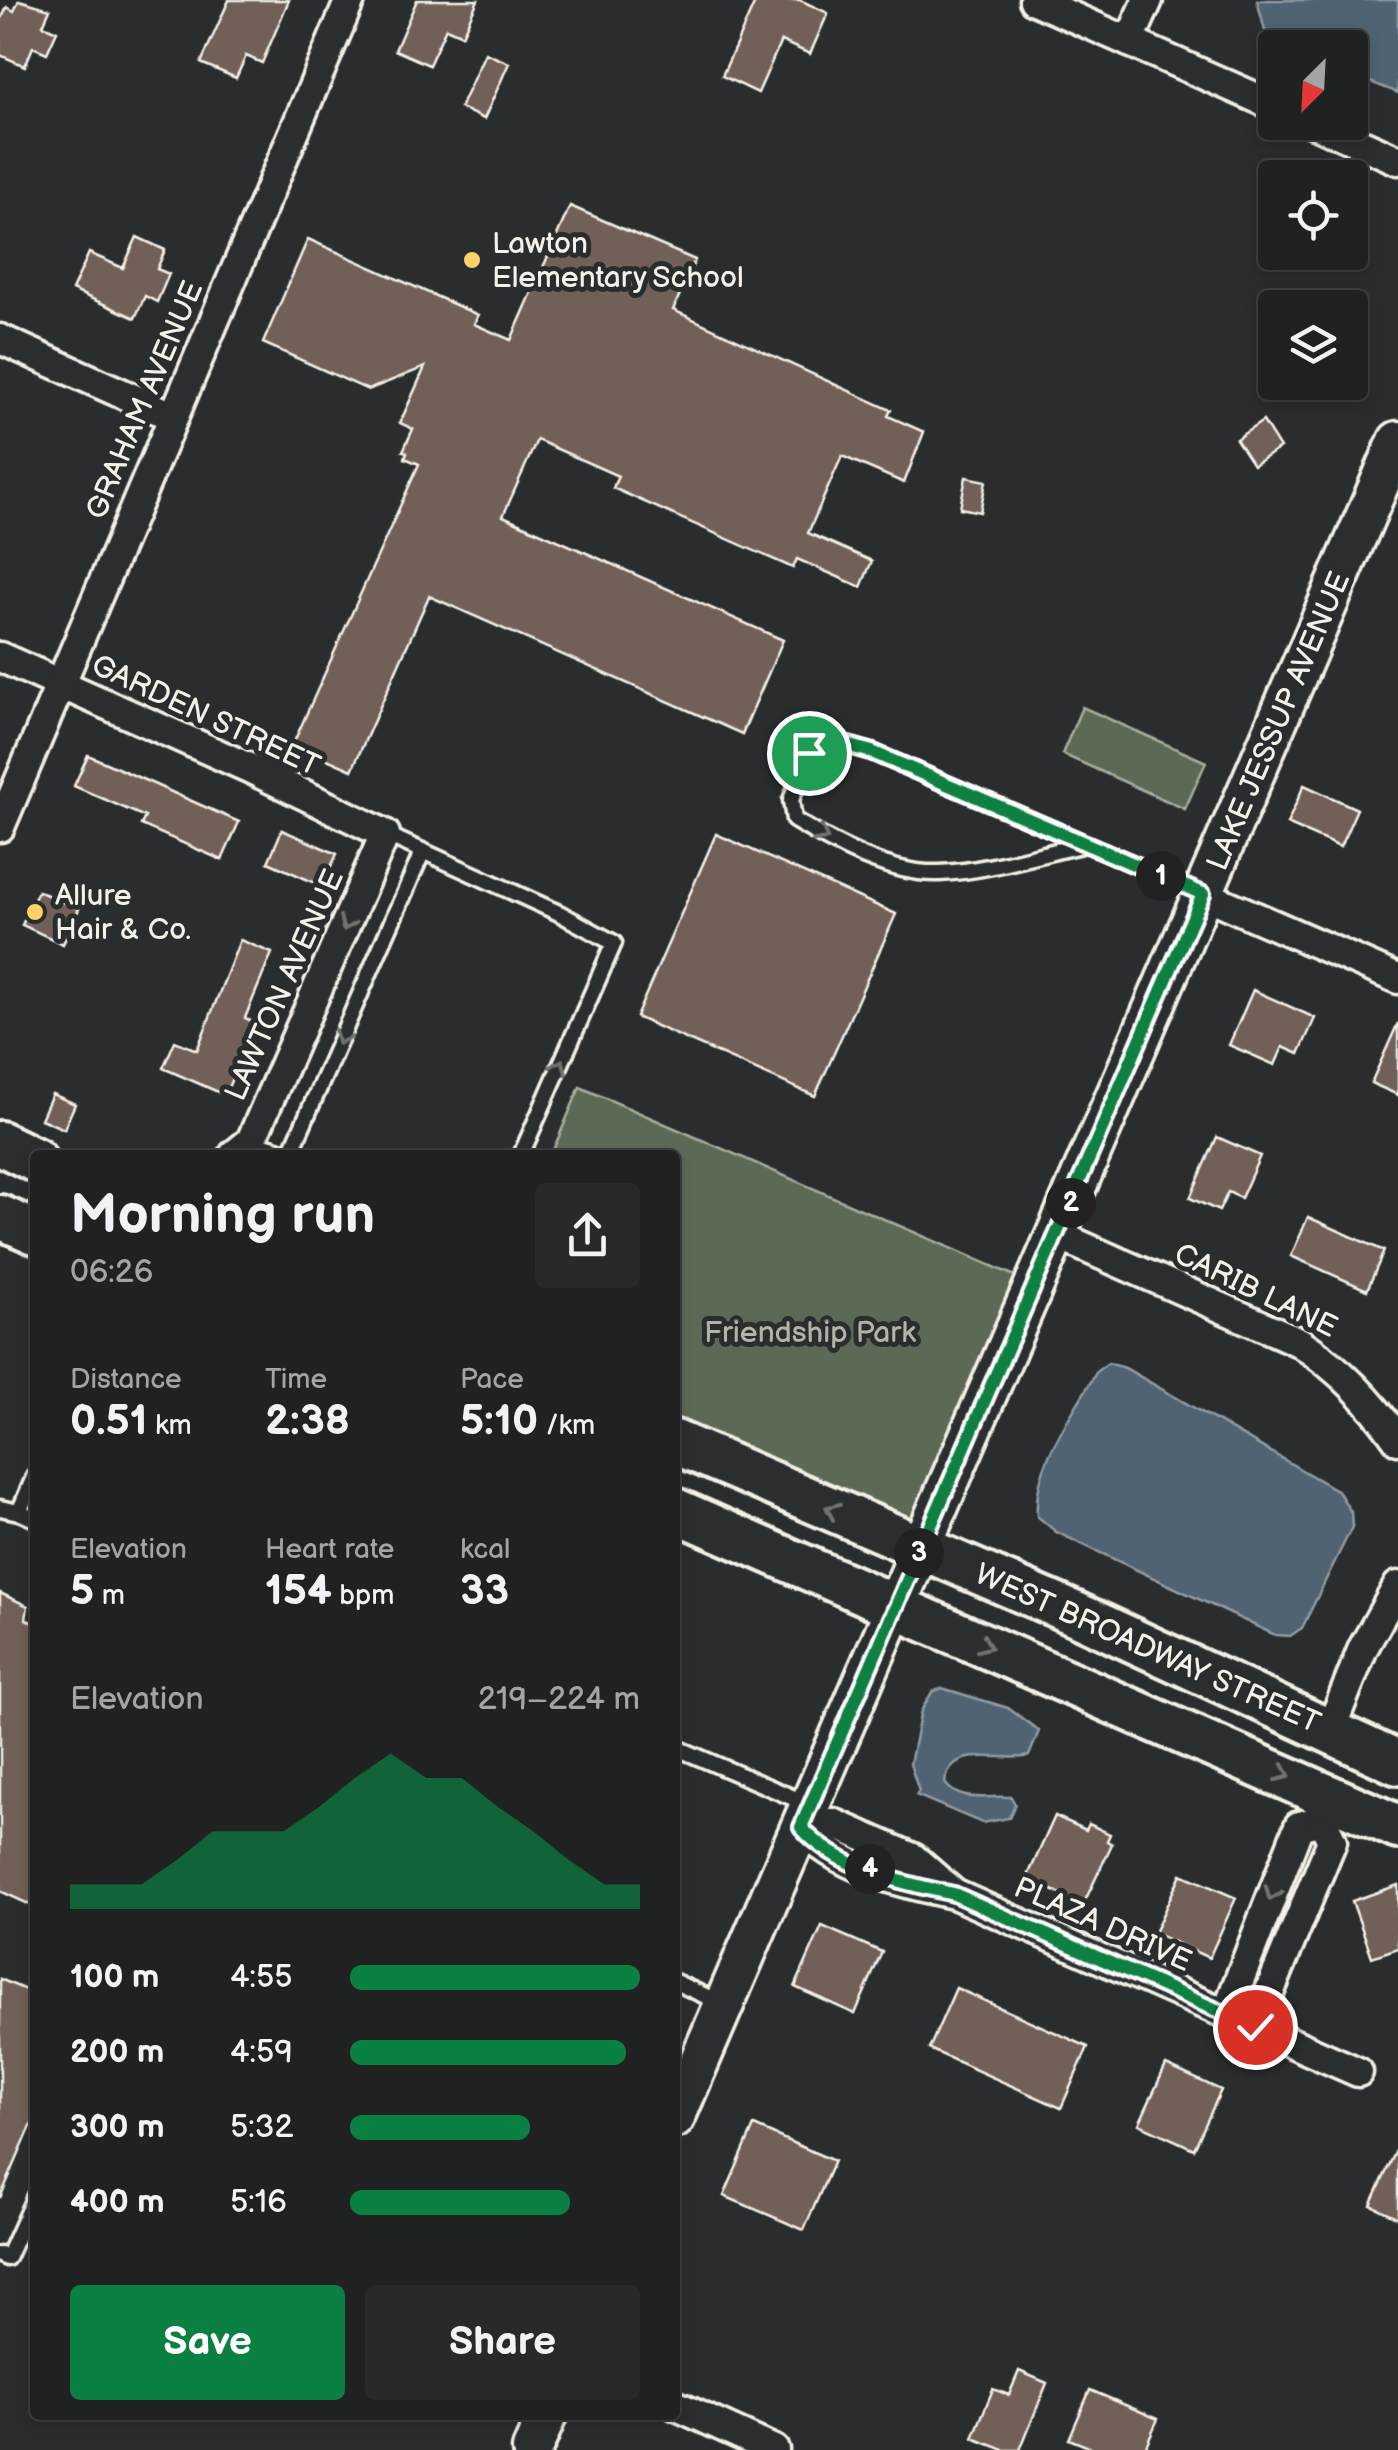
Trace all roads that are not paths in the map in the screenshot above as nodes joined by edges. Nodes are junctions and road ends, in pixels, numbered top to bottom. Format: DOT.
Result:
graph roads {
  1 [pos="350,0"];
  2 [pos="1034,0"];
  3 [pos="1148,0"];
  4 [pos="1129,42"];
  5 [pos="1258,99"];
  6 [pos="1353,140"];
  7 [pos="1398,160"];
  8 [pos="0,339"];
  9 [pos="172,416"];
  10 [pos="1398,442"];
  11 [pos="0,657"];
  12 [pos="61,684"];
  13 [pos="0,827"];
  14 [pos="384,834"];
  15 [pos="1086,844"];
  16 [pos="422,852"];
  17 [pos="1203,894"];
  18 [pos="1398,978"];
  19 [pos="0,1144"];
  20 [pos="242,1148"];
  21 [pos="296,1150"];
  22 [pos="523,1150"];
  23 [pos="30,1158"];
  24 [pos="0,1217"];
  25 [pos="30,1230"];
  26 [pos="1057,1235"];
  27 [pos="1398,1440"];
  28 [pos="680,1444"];
  29 [pos="30,1487"];
  30 [pos="0,1508"];
  31 [pos="19,1512"];
  32 [pos="680,1512"];
  33 [pos="30,1517"];
  34 [pos="921,1548"];
  35 [pos="1398,1586"];
  36 [pos="896,1606"];
  37 [pos="1331,1728"];
  38 [pos="680,1750"];
  39 [pos="1398,1762"];
  40 [pos="1328,1808"];
  41 [pos="806,1816"];
  42 [pos="1398,1827"];
  43 [pos="680,1984"];
  44 [pos="724,2005"];
  45 [pos="1226,2014"];
  46 [pos="1255,2027"];
  47 [pos="1358,2072"];
  48 [pos="680,2106"];
  49 [pos="30,2207"];
  50 [pos="0,2255"];
  51 [pos="680,2408"];
  52 [pos="545,2420"];
  53 [pos="532,2450"];
  54 [pos="774,2450"];
  1 -- 9 [label="street, GRAHAM AVENUE"];
  2 -- 4 [label="street"];
  3 -- 4 [label="street"];
  4 -- 5 [label="street"];
  6 -- 7 [label="street"];
  8 -- 9 [label="street"];
  9 -- 12 [label="street, GRAHAM AVENUE"];
  10 -- 17 [label="street, LAKE JESSUP AVENUE"];
  11 -- 12 [label="street, GARDEN STREET"];
  12 -- 13 [label="street, GRAHAM AVENUE"];
  12 -- 14 [label="street, GARDEN STREET"];
  14 -- 16 [label="lane"];
  14 -- 20 [label="street, LAWTON AVENUE, one-way"];
  15 -- 15 [label="lane, one-way"];
  15 -- 17 [label="lane"];
  16 -- 21 [label="lane, one-way"];
  22 -- 16 [label="lane, one-way"];
  17 -- 18 [label="street"];
  17 -- 26 [label="street, LAKE JESSUP AVENUE"];
  19 -- 23 [label="main road"];
  24 -- 25 [label="main road"];
  26 -- 27 [label="street, CARIB LANE"];
  26 -- 34 [label="street, LAKE JESSUP AVENUE"];
  34 -- 28 [label="main road, WEST BROADWAY STREET, one-way"];
  29 -- 31 [label="lane"];
  30 -- 31 [label="lane"];
  31 -- 33 [label="lane"];
  32 -- 36 [label="main road, WEST BROADWAY STREET"];
  34 -- 36 [label="street, LAKE JESSUP AVENUE"];
  34 -- 37 [label="main road, WEST BROADWAY STREET"];
  35 -- 37 [label="street"];
  36 -- 40 [label="main road, WEST BROADWAY STREET, one-way"];
  36 -- 41 [label="street, LAKE JESSUP AVENUE"];
  37 -- 39 [label="main road, WEST BROADWAY STREET"];
  38 -- 41 [label="lane"];
  40 -- 42 [label="main road, WEST BROADWAY STREET"];
  40 -- 45 [label="street, one-way"];
  40 -- 46 [label="street"];
  41 -- 44 [label="street, LAKE JESSUP AVENUE"];
  41 -- 45 [label="street, PLAZA DRIVE"];
  43 -- 44 [label="lane"];
  44 -- 48 [label="street, LAKE JESSUP AVENUE"];
  45 -- 46 [label="street, PLAZA DRIVE"];
  46 -- 47 [label="street, PLAZA DRIVE"];
  49 -- 50 [label="lane"];
  51 -- 54 [label="street"];
  52 -- 53 [label="street"];
}
